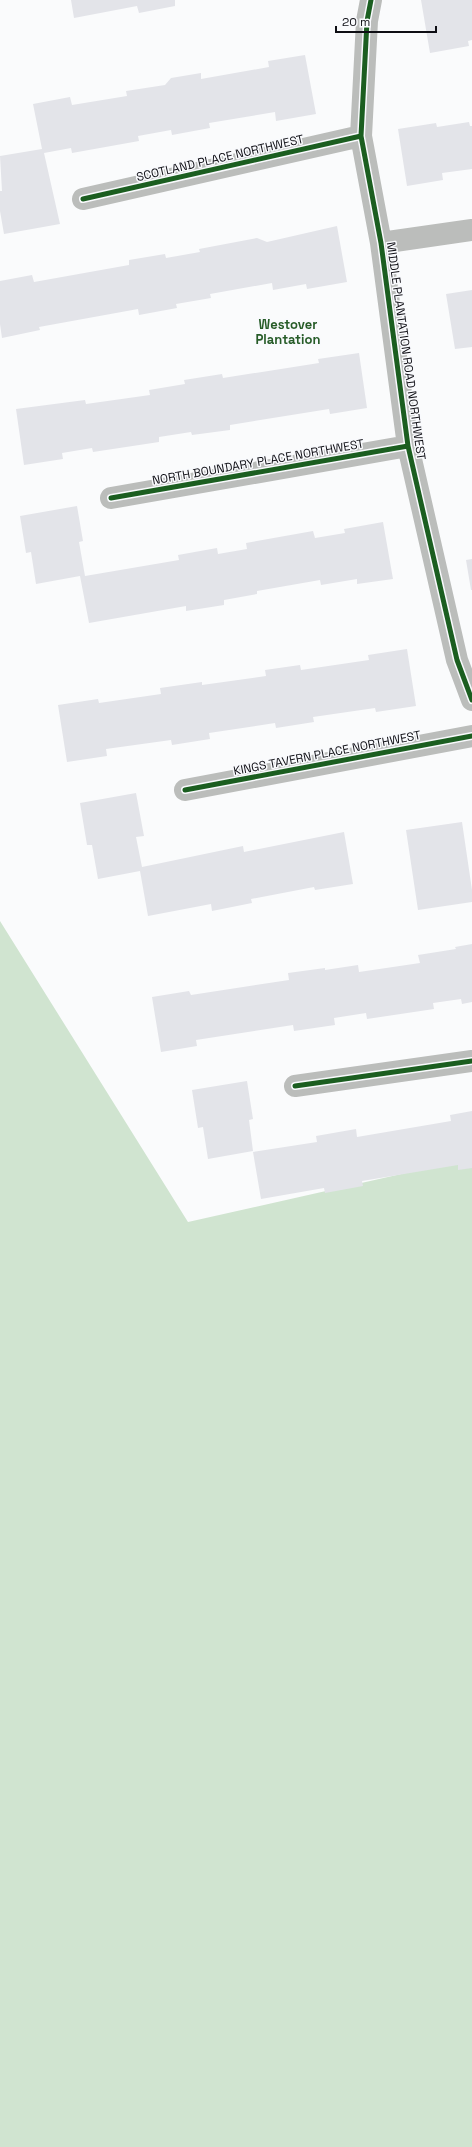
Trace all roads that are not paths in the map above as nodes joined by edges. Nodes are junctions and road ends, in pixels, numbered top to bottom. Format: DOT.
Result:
graph roads {
  1 [pos="371,0"];
  2 [pos="361,136"];
  3 [pos="83,199"];
  4 [pos="472,230"];
  5 [pos="381,243"];
  6 [pos="408,446"];
  7 [pos="111,498"];
  8 [pos="465,659"];
  9 [pos="472,700"];
  10 [pos="472,736"];
  11 [pos="185,790"];
  12 [pos="472,1061"];
  13 [pos="295,1086"];
  1 -- 2 [label="street, MIDDLE PLANTATION ROAD NORTHWEST"];
  2 -- 3 [label="street, SCOTLAND PLACE NORTHWEST"];
  2 -- 5 [label="street, MIDDLE PLANTATION ROAD NORTHWEST"];
  4 -- 5 [label="street"];
  5 -- 6 [label="street, MIDDLE PLANTATION ROAD NORTHWEST"];
  6 -- 7 [label="street, NORTH BOUNDARY PLACE NORTHWEST"];
  6 -- 8 [label="street, MIDDLE PLANTATION ROAD NORTHWEST"];
  8 -- 9 [label="street, MIDDLE PLANTATION ROAD NORTHWEST"];
  10 -- 11 [label="street, KINGS TAVERN PLACE NORTHWEST"];
  12 -- 13 [label="street"];
}
